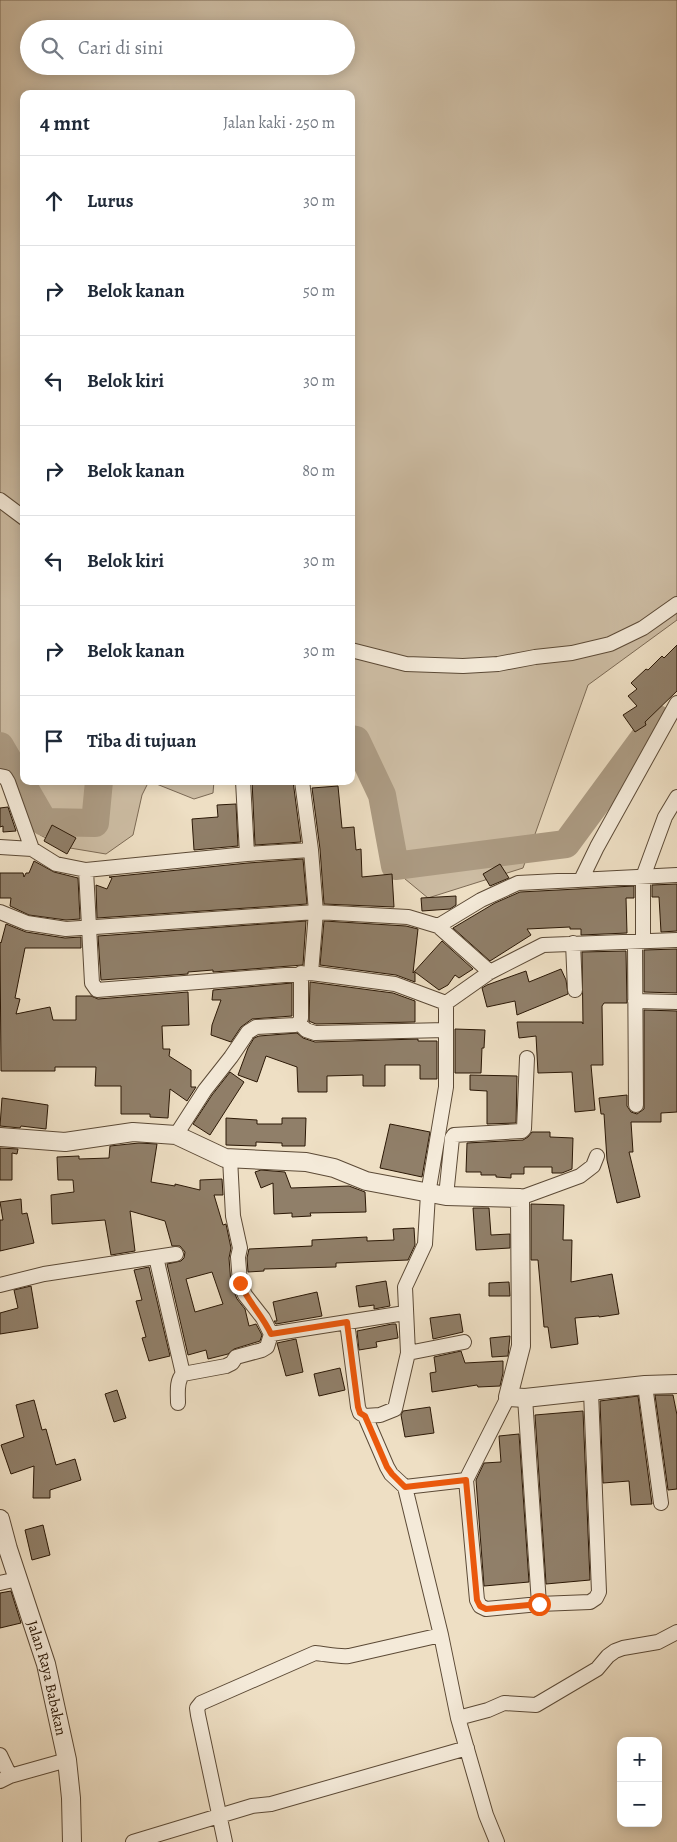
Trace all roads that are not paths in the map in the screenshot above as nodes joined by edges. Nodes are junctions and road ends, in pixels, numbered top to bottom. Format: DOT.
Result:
graph roads {
  1 [pos="0,500"];
  2 [pos="20,515"];
  3 [pos="677,604"];
  4 [pos="355,651"];
  5 [pos="677,704"];
  6 [pos="0,776"];
  7 [pos="243,785"];
  8 [pos="303,785"];
  9 [pos="677,797"];
  10 [pos="671,817"];
  11 [pos="0,847"];
  12 [pos="32,849"];
  13 [pos="311,850"];
  14 [pos="247,854"];
  15 [pos="86,870"];
  16 [pos="677,875"];
  17 [pos="642,877"];
  18 [pos="581,880"];
  19 [pos="0,912"];
  20 [pos="316,912"];
  21 [pos="438,926"];
  22 [pos="89,928"];
  23 [pos="677,940"];
  24 [pos="639,942"];
  25 [pos="573,943"];
  26 [pos="490,972"];
  27 [pos="306,973"];
  28 [pos="575,990"];
  29 [pos="636,1001"];
  30 [pos="677,1002"];
  31 [pos="446,1003"];
  32 [pos="299,1023"];
  33 [pos="446,1030"];
  34 [pos="527,1058"];
  35 [pos="636,1105"];
  36 [pos="176,1136"];
  37 [pos="0,1137"];
  38 [pos="597,1156"];
  39 [pos="230,1158"];
  40 [pos="428,1194"];
  41 [pos="446,1196"];
  42 [pos="520,1198"];
  43 [pos="176,1254"];
  44 [pos="156,1257"];
  45 [pos="0,1285"];
  46 [pos="404,1313"];
  47 [pos="347,1322"];
  48 [pos="271,1334"];
  49 [pos="464,1342"];
  50 [pos="408,1353"];
  51 [pos="183,1374"];
  52 [pos="677,1384"];
  53 [pos="645,1385"];
  54 [pos="591,1392"];
  55 [pos="516,1397"];
  56 [pos="178,1403"];
  57 [pos="365,1416"];
  58 [pos="466,1480"];
  59 [pos="405,1487"];
  60 [pos="661,1503"];
  61 [pos="0,1519"];
  62 [pos="18,1579"];
  63 [pos="0,1583"];
  64 [pos="539,1604"];
  65 [pos="677,1632"];
  66 [pos="441,1634"];
  67 [pos="458,1718"];
  68 [pos="467,1748"];
  69 [pos="0,1755"];
  70 [pos="67,1760"];
  71 [pos="5,1778"];
  72 [pos="218,1816"];
  73 [pos="72,1842"];
  74 [pos="133,1842"];
  75 [pos="225,1842"];
  76 [pos="497,1842"];
  1 -- 2 [label="street"];
  3 -- 4 [label="street"];
  5 -- 18 [label="street"];
  6 -- 12 [label="street"];
  7 -- 14 [label="street"];
  8 -- 13 [label="street"];
  9 -- 10 [label="street"];
  10 -- 17 [label="street"];
  11 -- 12 [label="street"];
  12 -- 15 [label="street"];
  13 -- 14 [label="street"];
  13 -- 20 [label="street"];
  14 -- 15 [label="street"];
  15 -- 22 [label="street"];
  16 -- 17 [label="street"];
  17 -- 18 [label="street"];
  17 -- 24 [label="street"];
  18 -- 21 [label="street"];
  19 -- 22 [label="street"];
  20 -- 21 [label="street"];
  20 -- 22 [label="street"];
  20 -- 27 [label="street"];
  21 -- 26 [label="street"];
  22 -- 27 [label="street"];
  23 -- 24 [label="street"];
  24 -- 25 [label="street"];
  24 -- 29 [label="street"];
  25 -- 26 [label="street"];
  25 -- 28 [label="street"];
  26 -- 31 [label="street"];
  27 -- 31 [label="street"];
  27 -- 32 [label="street"];
  29 -- 30 [label="street"];
  29 -- 35 [label="street"];
  31 -- 33 [label="street"];
  32 -- 33 [label="street"];
  32 -- 36 [label="street"];
  33 -- 40 [label="street"];
  34 -- 41 [label="street"];
  36 -- 37 [label="street"];
  36 -- 39 [label="street"];
  38 -- 42 [label="street"];
  39 -- 40 [label="street"];
  39 -- 48 [label="street"];
  40 -- 41 [label="street"];
  40 -- 46 [label="street"];
  41 -- 42 [label="street"];
  42 -- 55 [label="street"];
  43 -- 44 [label="street"];
  44 -- 45 [label="street"];
  44 -- 51 [label="street"];
  46 -- 47 [label="street"];
  46 -- 50 [label="street"];
  47 -- 48 [label="street"];
  47 -- 57 [label="street"];
  48 -- 51 [label="street"];
  49 -- 50 [label="street"];
  50 -- 57 [label="street"];
  51 -- 56 [label="street"];
  52 -- 53 [label="street"];
  53 -- 54 [label="street"];
  53 -- 60 [label="street"];
  54 -- 55 [label="street"];
  54 -- 64 [label="street"];
  55 -- 58 [label="street"];
  55 -- 64 [label="street"];
  57 -- 59 [label="street"];
  58 -- 59 [label="street"];
  58 -- 64 [label="street"];
  59 -- 66 [label="street"];
  61 -- 62 [label="street, Jalan Raya Babakan"];
  62 -- 63 [label="street"];
  62 -- 70 [label="street, Jalan Raya Babakan"];
  65 -- 67 [label="street"];
  66 -- 67 [label="street"];
  66 -- 72 [label="street"];
  67 -- 68 [label="street"];
  68 -- 72 [label="street"];
  68 -- 76 [label="street"];
  69 -- 71 [label="street"];
  70 -- 71 [label="street"];
  70 -- 73 [label="street, Jalan Raya Babakan"];
  72 -- 74 [label="street"];
  72 -- 75 [label="street"];
}
